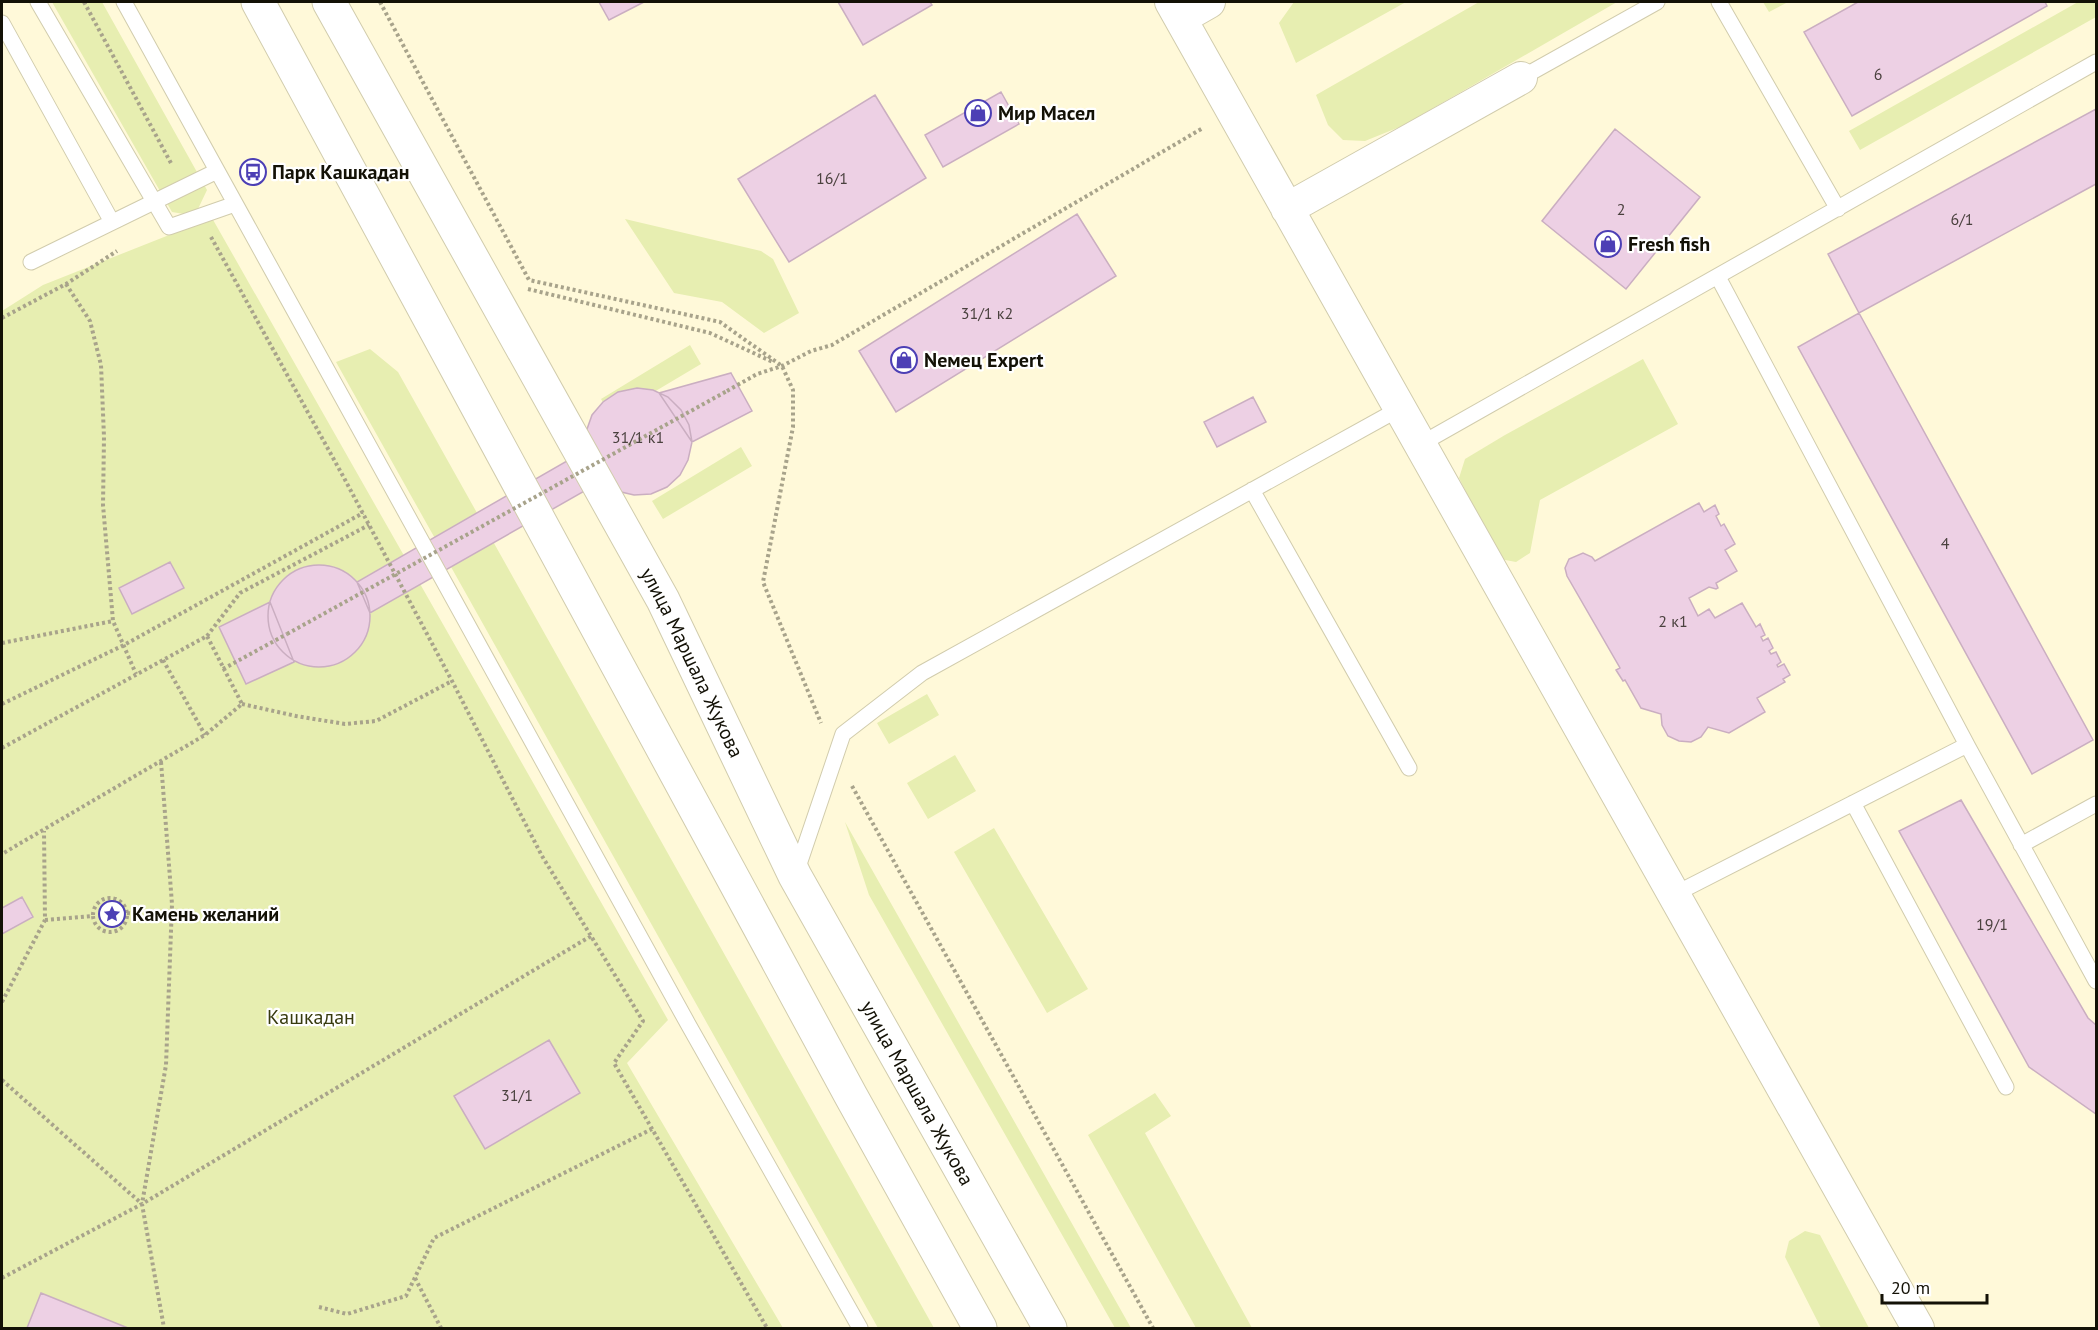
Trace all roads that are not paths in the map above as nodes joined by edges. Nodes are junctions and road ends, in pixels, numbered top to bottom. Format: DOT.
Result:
graph roads {
  1 [pos="38,2"];
  2 [pos="124,2"];
  3 [pos="258,2"];
  4 [pos="328,2"];
  5 [pos="1209,2"];
  6 [pos="1658,2"];
  7 [pos="1719,2"];
  8 [pos="1176,10"];
  9 [pos="2,23"];
  10 [pos="2097,62"];
  11 [pos="1521,78"];
  12 [pos="217,171"];
  13 [pos="155,202"];
  14 [pos="235,204"];
  15 [pos="1287,209"];
  16 [pos="1838,209"];
  17 [pos="112,222"];
  18 [pos="32,262"];
  19 [pos="1718,277"];
  20 [pos="1399,409"];
  21 [pos="1419,445"];
  22 [pos="1252,490"];
  23 [pos="1967,745"];
  24 [pos="1409,768"];
  25 [pos="1853,803"];
  26 [pos="2097,804"];
  27 [pos="2021,845"];
  28 [pos="795,876"];
  29 [pos="1673,895"];
  30 [pos="2097,981"];
  31 [pos="2006,1087"];
  32 [pos="860,1329"];
  33 [pos="980,1329"];
  34 [pos="1050,1329"];
  35 [pos="1918,1329"];
  1 -- 13 [label="lane"];
  2 -- 12 [label="lane"];
  3 -- 33 [label="main road"];
  4 -- 28 [label="main road, улица Маршала Жукова"];
  5 -- 8 [label="street"];
  6 -- 11 [label="lane"];
  7 -- 16 [label="lane"];
  8 -- 15 [label="street"];
  9 -- 17 [label="lane"];
  10 -- 16 [label="lane"];
  11 -- 15 [label="street"];
  12 -- 13 [label="lane"];
  12 -- 14 [label="lane"];
  13 -- 14 [label="lane"];
  13 -- 17 [label="lane"];
  14 -- 32 [label="lane"];
  15 -- 20 [label="street"];
  16 -- 19 [label="lane"];
  17 -- 18 [label="lane"];
  19 -- 21 [label="lane"];
  19 -- 23 [label="lane"];
  20 -- 21 [label="street"];
  20 -- 22 [label="lane"];
  21 -- 29 [label="street"];
  22 -- 24 [label="lane"];
  22 -- 28 [label="lane"];
  23 -- 25 [label="lane"];
  23 -- 27 [label="lane"];
  25 -- 29 [label="lane"];
  25 -- 31 [label="lane"];
  26 -- 27 [label="lane"];
  27 -- 30 [label="lane"];
  28 -- 34 [label="main road, улица Маршала Жукова"];
  29 -- 35 [label="street"];
}
